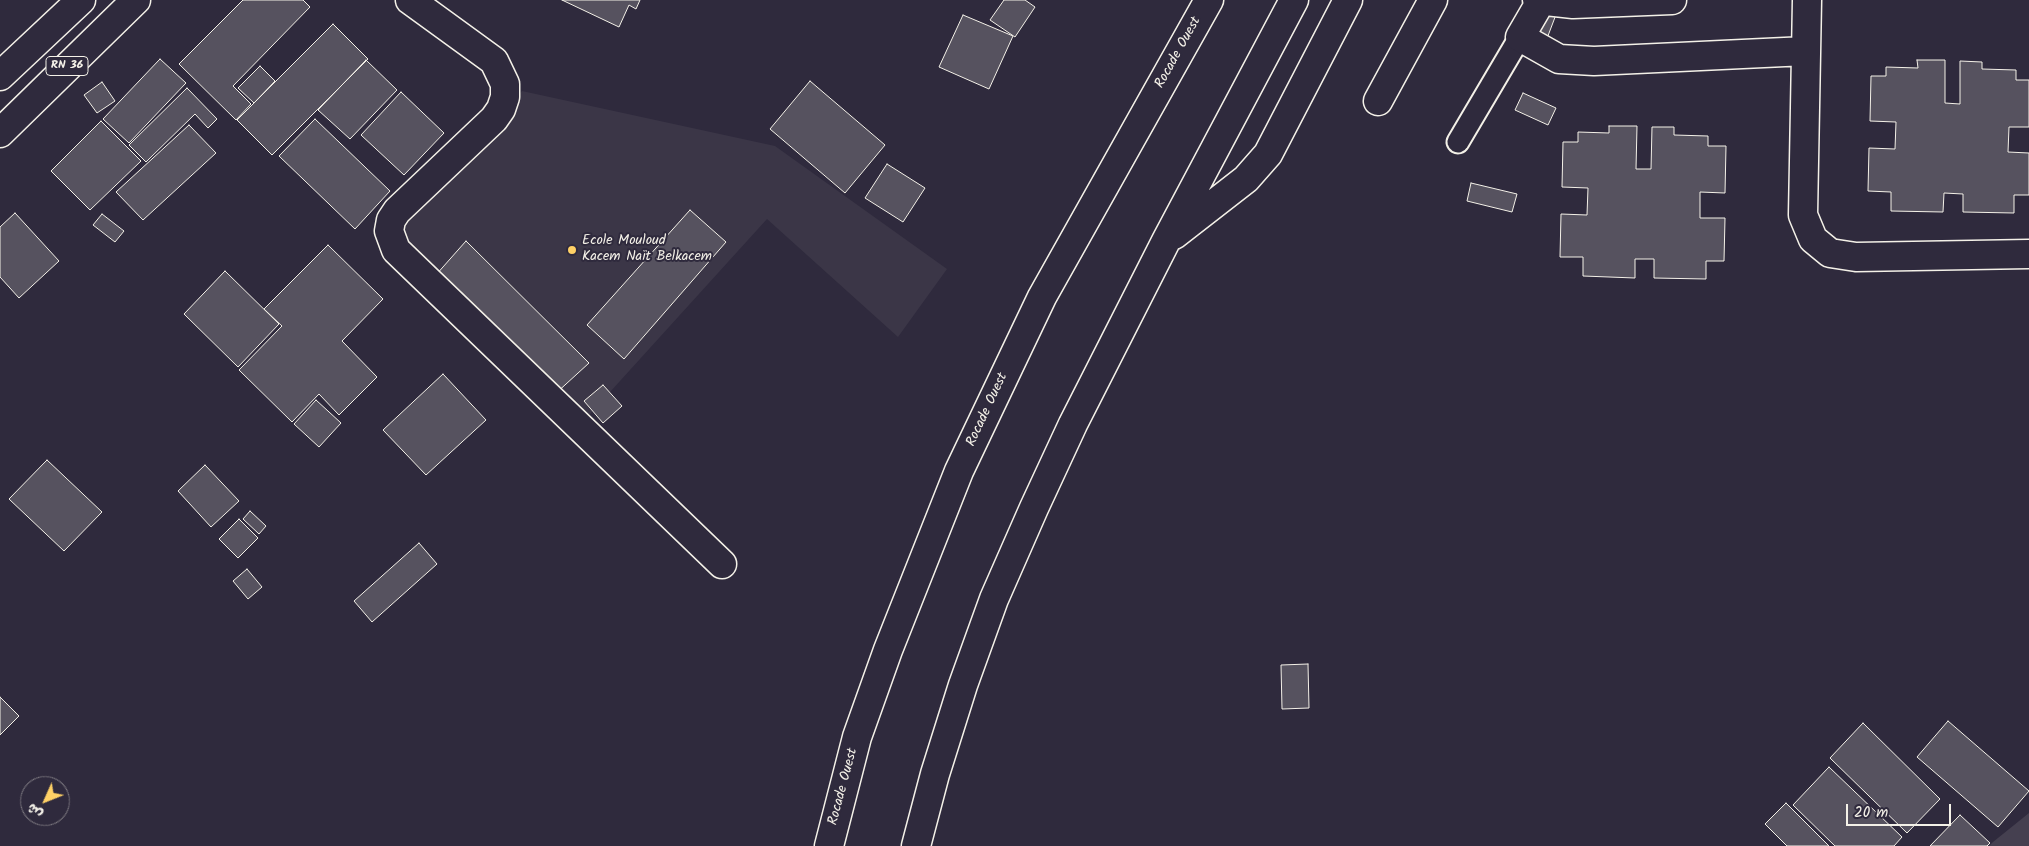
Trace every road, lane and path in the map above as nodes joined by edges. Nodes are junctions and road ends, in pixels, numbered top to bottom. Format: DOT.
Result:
graph roads {
  1 [pos="81,0"];
  2 [pos="136,0"];
  3 [pos="410,0"];
  4 [pos="1209,0"];
  5 [pos="1294,0"];
  6 [pos="1348,0"];
  7 [pos="1433,0"];
  8 [pos="1539,0"];
  9 [pos="1672,0"];
  10 [pos="1807,0"];
  11 [pos="1520,37"];
  12 [pos="1806,51"];
  13 [pos="0,76"];
  14 [pos="1378,101"];
  15 [pos="0,133"];
  16 [pos="1458,142"];
  17 [pos="1166,241"];
  18 [pos="2029,254"];
  19 [pos="722,564"];
  20 [pos="829,846"];
  21 [pos="916,846"];
  1 -- 13 [label="main road, RN 36"];
  2 -- 15 [label="main road, RN 36"];
  3 -- 19 [label="main road"];
  4 -- 20 [label="main road, Rocade Ouest"];
  5 -- 17 [label="main road"];
  6 -- 17 [label="main road"];
  7 -- 14 [label="main road"];
  8 -- 9 [label="main road"];
  8 -- 11 [label="main road"];
  10 -- 12 [label="main road"];
  11 -- 12 [label="main road"];
  11 -- 16 [label="lane"];
  12 -- 18 [label="main road"];
  17 -- 21 [label="main road"];
}
